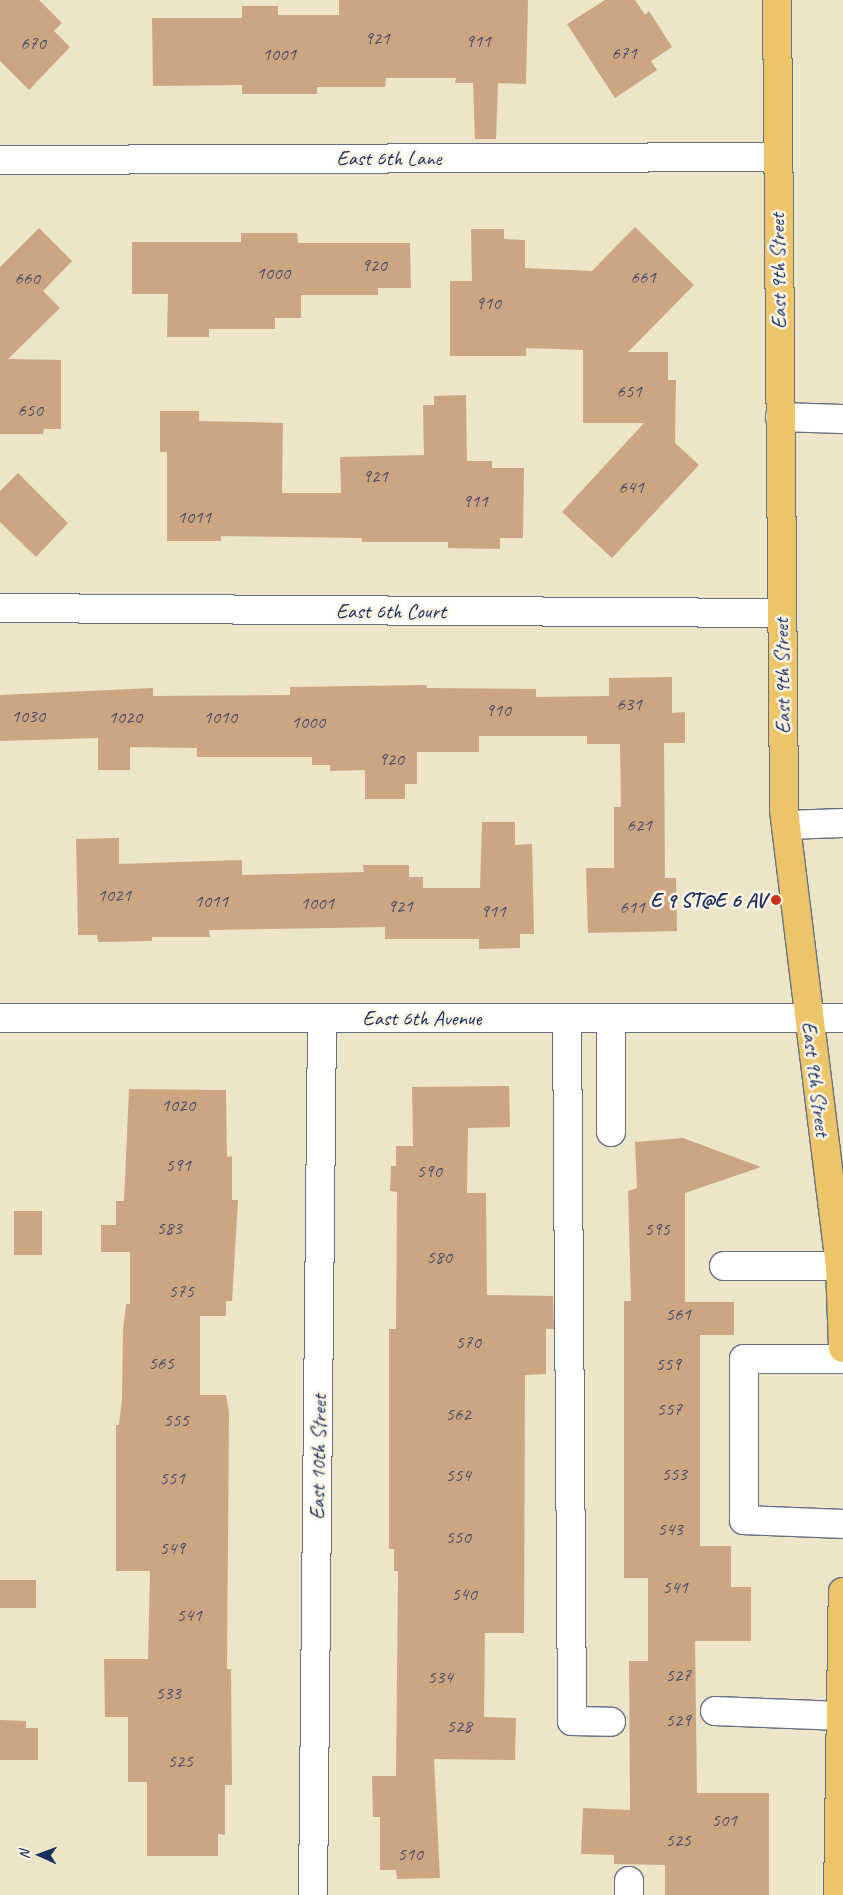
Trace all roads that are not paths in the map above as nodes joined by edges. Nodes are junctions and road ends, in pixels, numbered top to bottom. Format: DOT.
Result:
graph roads {
  1 [pos="777,0"];
  2 [pos="777,156"];
  3 [pos="0,160"];
  4 [pos="780,417"];
  5 [pos="843,418"];
  6 [pos="0,608"];
  7 [pos="781,613"];
  8 [pos="843,823"];
  9 [pos="786,825"];
  10 [pos="0,1018"];
  11 [pos="322,1018"];
  12 [pos="567,1018"];
  13 [pos="611,1018"];
  14 [pos="808,1018"];
  15 [pos="843,1018"];
  16 [pos="611,1132"];
  17 [pos="834,1157"];
  18 [pos="724,1266"];
  19 [pos="840,1266"];
  20 [pos="843,1334"];
  21 [pos="843,1359"];
  22 [pos="843,1524"];
  23 [pos="843,1592"];
  24 [pos="842,1686"];
  25 [pos="715,1711"];
  26 [pos="841,1716"];
  27 [pos="611,1722"];
  28 [pos="841,1803"];
  29 [pos="314,1895"];
  30 [pos="838,1895"];
  1 -- 2 [label="main road, East 9th Street"];
  2 -- 3 [label="street, East 6th Lane"];
  2 -- 4 [label="main road, East 9th Street"];
  4 -- 5 [label="street"];
  4 -- 7 [label="main road, East 9th Street"];
  6 -- 7 [label="street, East 6th Court"];
  7 -- 9 [label="main road, East 9th Street"];
  8 -- 9 [label="street"];
  9 -- 14 [label="main road, East 9th Street"];
  10 -- 11 [label="street, East 6th Avenue"];
  11 -- 12 [label="street, East 6th Avenue"];
  11 -- 29 [label="street, East 10th Street"];
  12 -- 13 [label="street, East 6th Avenue"];
  12 -- 27 [label="street"];
  13 -- 14 [label="street, East 6th Avenue"];
  13 -- 16 [label="street"];
  14 -- 15 [label="street, East 6th Avenue"];
  14 -- 17 [label="main road, East 9th Street"];
  17 -- 19 [label="main road, East 9th Street"];
  18 -- 19 [label="street"];
  19 -- 20 [label="main road, East 9th Street"];
  21 -- 22 [label="street"];
  23 -- 24 [label="main road"];
  24 -- 26 [label="main road"];
  25 -- 26 [label="street"];
  26 -- 28 [label="main road"];
  28 -- 30 [label="main road"];
}
